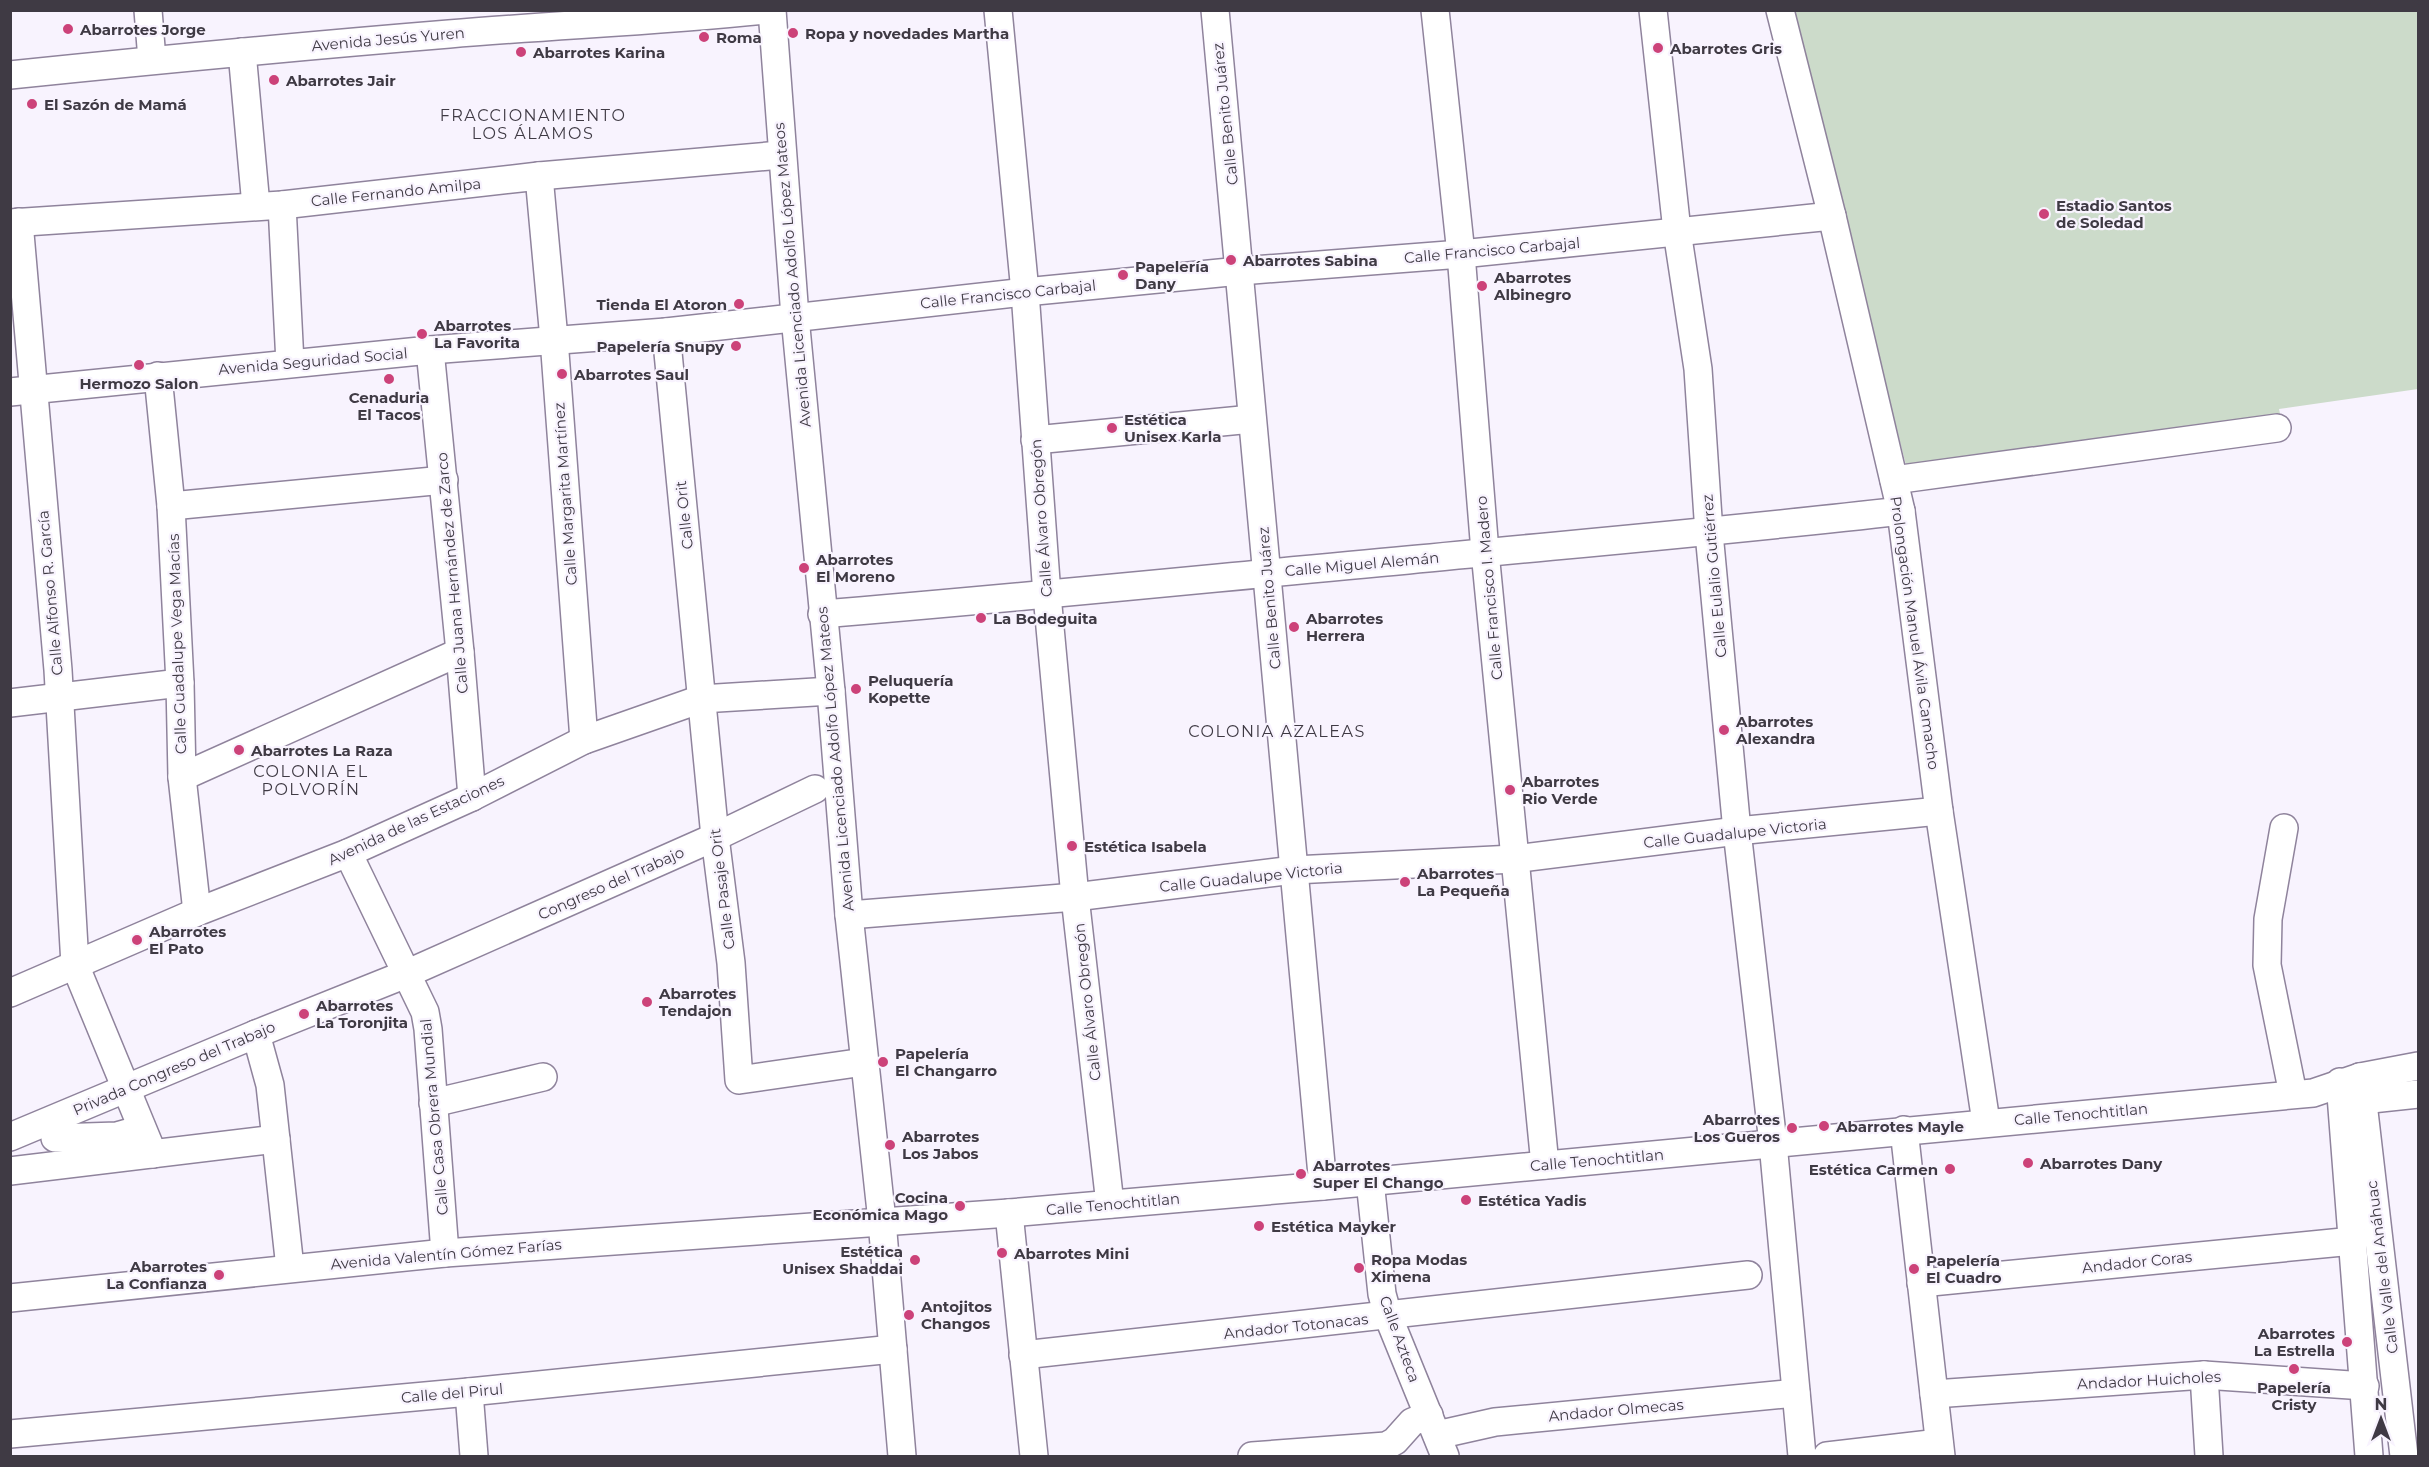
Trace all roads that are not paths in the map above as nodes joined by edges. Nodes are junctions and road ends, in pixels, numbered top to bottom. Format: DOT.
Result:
graph roads {
  1 [pos="148,10"];
  2 [pos="765,10"];
  3 [pos="772,10"];
  4 [pos="998,10"];
  5 [pos="1215,10"];
  6 [pos="1436,10"];
  7 [pos="1653,10"];
  8 [pos="1780,10"];
  9 [pos="450,22"];
  10 [pos="242,52"];
  11 [pos="152,60"];
  12 [pos="10,75"];
  13 [pos="782,155"];
  14 [pos="539,176"];
  15 [pos="269,206"];
  16 [pos="1832,216"];
  17 [pos="15,223"];
  18 [pos="1677,231"];
  19 [pos="1461,254"];
  20 [pos="1240,271"];
  21 [pos="1025,292"];
  22 [pos="795,317"];
  23 [pos="666,332"];
  24 [pos="554,339"];
  25 [pos="430,350"];
  26 [pos="290,363"];
  27 [pos="158,376"];
  28 [pos="22,391"];
  29 [pos="1252,418"];
  30 [pos="2277,429"];
  31 [pos="1035,440"];
  32 [pos="444,480"];
  33 [pos="1894,480"];
  34 [pos="171,506"];
  35 [pos="1901,511"];
  36 [pos="1709,533"];
  37 [pos="1485,552"];
  38 [pos="1267,573"];
  39 [pos="1047,596"];
  40 [pos="822,614"];
  41 [pos="460,652"];
  42 [pos="180,683"];
  43 [pos="831,691"];
  44 [pos="58,698"];
  45 [pos="701,699"];
  46 [pos="10,703"];
  47 [pos="584,740"];
  48 [pos="182,777"];
  49 [pos="815,789"];
  50 [pos="472,796"];
  51 [pos="1939,811"];
  52 [pos="2284,828"];
  53 [pos="1737,831"];
  54 [pos="715,837"];
  55 [pos="348,853"];
  56 [pos="1514,859"];
  57 [pos="1294,870"];
  58 [pos="1075,897"];
  59 [pos="197,912"];
  60 [pos="849,915"];
  61 [pos="75,964"];
  62 [pos="406,974"];
  63 [pos="10,993"];
  64 [pos="256,1034"];
  65 [pos="864,1062"];
  66 [pos="2418,1066"];
  67 [pos="543,1077"];
  68 [pos="124,1089"];
  69 [pos="2351,1090"];
  70 [pos="2303,1094"];
  71 [pos="2418,1094"];
  72 [pos="433,1103"];
  73 [pos="1986,1122"];
  74 [pos="53,1129"];
  75 [pos="142,1129"];
  76 [pos="1904,1130"];
  77 [pos="10,1137"];
  78 [pos="276,1139"];
  79 [pos="1773,1143"];
  80 [pos="153,1154"];
  81 [pos="55,1165"];
  82 [pos="1545,1165"];
  83 [pos="10,1170"];
  84 [pos="1370,1182"];
  85 [pos="1323,1186"];
  86 [pos="1110,1204"];
  87 [pos="1009,1213"];
  88 [pos="882,1221"];
  89 [pos="2353,1241"];
  90 [pos="445,1253"];
  91 [pos="290,1268"];
  92 [pos="1748,1275"];
  93 [pos="1921,1283"];
  94 [pos="10,1298"];
  95 [pos="1388,1316"];
  96 [pos="893,1349"];
  97 [pos="1023,1355"];
  98 [pos="2204,1375"];
  99 [pos="469,1392"];
  100 [pos="1796,1393"];
  101 [pos="1934,1394"];
  102 [pos="2366,1394"];
  103 [pos="2397,1399"];
  104 [pos="10,1434"];
  105 [pos="1437,1435"];
  106 [pos="1940,1450"];
  107 [pos="474,1456"];
  108 [pos="902,1456"];
  109 [pos="1034,1456"];
  110 [pos="1252,1456"];
  111 [pos="1802,1456"];
  112 [pos="1827,1456"];
  113 [pos="2209,1456"];
  114 [pos="2369,1456"];
  115 [pos="2404,1456"];
  1 -- 11 [label="street"];
  2 -- 9 [label="street, Avenida Jesús Yuren"];
  3 -- 13 [label="street, Avenida Licenciado Adolfo López Mateos"];
  4 -- 21 [label="street, Calle Álvaro Obregón"];
  5 -- 20 [label="street, Calle Benito Juárez"];
  6 -- 19 [label="street, Calle Francisco I. Madero"];
  7 -- 18 [label="street, Calle Eulalio Gutiérrez"];
  8 -- 16 [label="street, Prolongación Manuel Ávila Camacho"];
  9 -- 10 [label="street, Avenida Jesús Yuren"];
  10 -- 11 [label="street, Avenida Jesús Yuren"];
  10 -- 15 [label="street"];
  11 -- 12 [label="street, Avenida Jesús Yuren"];
  13 -- 14 [label="street, Calle Fernando Amilpa"];
  13 -- 22 [label="street, Avenida Licenciado Adolfo López Mateos"];
  14 -- 15 [label="street, Calle Fernando Amilpa"];
  14 -- 24 [label="street, Calle Margarita Martínez"];
  15 -- 17 [label="street, Calle Fernando Amilpa"];
  15 -- 26 [label="street"];
  16 -- 18 [label="street, Calle Francisco Carbajal"];
  16 -- 33 [label="street, Prolongación Manuel Ávila Camacho"];
  17 -- 28 [label="street, Calle Alfonso R. García"];
  18 -- 19 [label="street, Calle Francisco Carbajal"];
  18 -- 36 [label="street, Calle Eulalio Gutiérrez"];
  19 -- 20 [label="street, Calle Francisco Carbajal"];
  19 -- 37 [label="street, Calle Francisco I. Madero"];
  20 -- 21 [label="street, Calle Francisco Carbajal"];
  20 -- 29 [label="street, Calle Benito Juárez"];
  21 -- 22 [label="street, Calle Francisco Carbajal"];
  21 -- 31 [label="street, Calle Álvaro Obregón"];
  22 -- 23 [label="street, Avenida Seguridad Social"];
  22 -- 40 [label="street, Avenida Licenciado Adolfo López Mateos"];
  23 -- 24 [label="street, Avenida Seguridad Social"];
  23 -- 45 [label="street, Calle Orit"];
  24 -- 25 [label="street, Avenida Seguridad Social"];
  24 -- 47 [label="street, Calle Margarita Martínez"];
  25 -- 26 [label="street, Avenida Seguridad Social"];
  25 -- 32 [label="street, Calle Juana Hernández de Zarco"];
  26 -- 27 [label="street, Avenida Seguridad Social"];
  27 -- 28 [label="street, Avenida Seguridad Social"];
  27 -- 34 [label="street, Calle Guadalupe Vega Macías"];
  28 -- 44 [label="street, Calle Alfonso R. García"];
  29 -- 31 [label="street"];
  29 -- 38 [label="street, Calle Benito Juárez"];
  30 -- 33 [label="street"];
  31 -- 39 [label="street, Calle Álvaro Obregón"];
  32 -- 34 [label="street"];
  32 -- 41 [label="street, Calle Juana Hernández de Zarco"];
  33 -- 35 [label="street, Prolongación Manuel Ávila Camacho"];
  34 -- 42 [label="street, Calle Guadalupe Vega Macías"];
  35 -- 36 [label="street, Calle Miguel Alemán"];
  35 -- 51 [label="street, Prolongación Manuel Ávila Camacho"];
  36 -- 37 [label="street, Calle Miguel Alemán"];
  36 -- 53 [label="street, Calle Eulalio Gutiérrez"];
  37 -- 38 [label="street, Calle Miguel Alemán"];
  37 -- 56 [label="street, Calle Francisco I. Madero"];
  38 -- 39 [label="street, Calle Miguel Alemán"];
  38 -- 57 [label="street, Calle Benito Juárez"];
  39 -- 40 [label="street, Calle Miguel Alemán"];
  39 -- 58 [label="street, Calle Álvaro Obregón"];
  40 -- 43 [label="street, Avenida Licenciado Adolfo López Mateos"];
  41 -- 48 [label="street"];
  41 -- 50 [label="street, Calle Juana Hernández de Zarco"];
  42 -- 44 [label="street"];
  42 -- 48 [label="street, Calle Guadalupe Vega Macías"];
  43 -- 45 [label="street, Avenida de las Estaciones"];
  43 -- 60 [label="street, Avenida Licenciado Adolfo López Mateos"];
  44 -- 46 [label="street"];
  44 -- 61 [label="street, Calle Alfonso R. García"];
  45 -- 47 [label="street, Avenida de las Estaciones"];
  45 -- 54 [label="street, Calle Pasaje Orit"];
  47 -- 50 [label="street, Avenida de las Estaciones"];
  48 -- 59 [label="street, Calle Guadalupe Vega Macías"];
  49 -- 54 [label="street, Congreso del Trabajo"];
  50 -- 55 [label="street, Avenida de las Estaciones"];
  51 -- 53 [label="street, Calle Guadalupe Victoria"];
  51 -- 73 [label="street, Prolongación Manuel Ávila Camacho"];
  52 -- 70 [label="street"];
  53 -- 56 [label="street, Calle Guadalupe Victoria"];
  53 -- 79 [label="street, Calle Eulalio Gutiérrez"];
  54 -- 62 [label="street, Congreso del Trabajo"];
  54 -- 65 [label="street, Calle Pasaje Orit"];
  55 -- 59 [label="street, Avenida de las Estaciones"];
  55 -- 62 [label="street, Calle Casa Obrera Mundial"];
  56 -- 57 [label="street, Calle Guadalupe Victoria"];
  56 -- 82 [label="street, Calle Francisco I. Madero"];
  57 -- 58 [label="street, Calle Guadalupe Victoria"];
  57 -- 85 [label="street, Calle Benito Juárez"];
  58 -- 60 [label="street, Calle Guadalupe Victoria"];
  58 -- 86 [label="street, Calle Álvaro Obregón"];
  59 -- 61 [label="street, Avenida de las Estaciones"];
  60 -- 65 [label="street, Avenida Licenciado Adolfo López Mateos"];
  61 -- 63 [label="street, Avenida de las Estaciones"];
  61 -- 68 [label="street, Calle Alfonso R. García"];
  62 -- 64 [label="street, Privada Congreso del Trabajo"];
  62 -- 72 [label="street, Calle Casa Obrera Mundial"];
  64 -- 68 [label="street, Privada Congreso del Trabajo"];
  64 -- 78 [label="street"];
  65 -- 88 [label="street, Avenida Licenciado Adolfo López Mateos"];
  66 -- 69 [label="street, Calle Tenochtitlan"];
  67 -- 72 [label="street"];
  68 -- 74 [label="street, Privada Congreso del Trabajo"];
  68 -- 75 [label="street, Calle Alfonso R. García"];
  69 -- 70 [label="street, Calle Tenochtitlan"];
  69 -- 71 [label="street, Calle Tenochtitlan"];
  69 -- 89 [label="street, Calle Valle del Anáhuac"];
  69 -- 103 [label="street, Calle Valle del Anáhuac"];
  70 -- 73 [label="street, Calle Tenochtitlan"];
  72 -- 90 [label="street, Calle Casa Obrera Mundial"];
  73 -- 76 [label="street, Calle Tenochtitlan"];
  74 -- 75 [label="street"];
  74 -- 77 [label="street, Privada Congreso del Trabajo"];
  74 -- 81 [label="street"];
  75 -- 80 [label="street, Calle Alfonso R. García"];
  76 -- 79 [label="street, Calle Tenochtitlan"];
  76 -- 93 [label="street"];
  78 -- 80 [label="street"];
  78 -- 91 [label="street"];
  79 -- 82 [label="street, Calle Tenochtitlan"];
  79 -- 100 [label="street, Calle Eulalio Gutiérrez"];
  80 -- 81 [label="street"];
  81 -- 83 [label="street"];
  82 -- 84 [label="street, Calle Tenochtitlan"];
  84 -- 85 [label="street, Calle Tenochtitlan"];
  84 -- 95 [label="street, Calle Azteca"];
  85 -- 86 [label="street, Calle Tenochtitlan"];
  86 -- 87 [label="street, Calle Tenochtitlan"];
  87 -- 88 [label="street, Calle Tenochtitlan"];
  87 -- 97 [label="street"];
  88 -- 90 [label="street, Avenida Valentín Gómez Farías"];
  88 -- 96 [label="street, Avenida Licenciado Adolfo López Mateos"];
  89 -- 93 [label="street, Andador Coras"];
  89 -- 102 [label="street, Calle Valle del Anáhuac"];
  90 -- 91 [label="street, Avenida Valentín Gómez Farías"];
  91 -- 94 [label="street, Avenida Valentín Gómez Farías"];
  92 -- 95 [label="street, Andador Totonacas"];
  93 -- 101 [label="street"];
  95 -- 97 [label="street, Andador Totonacas"];
  95 -- 105 [label="street, Calle Azteca"];
  96 -- 99 [label="street, Calle del Pirul"];
  96 -- 108 [label="street, Avenida Licenciado Adolfo López Mateos"];
  97 -- 109 [label="street"];
  98 -- 101 [label="street, Andador Huicholes"];
  98 -- 102 [label="street, Andador Huicholes"];
  98 -- 113 [label="street"];
  99 -- 104 [label="street, Calle del Pirul"];
  99 -- 107 [label="street"];
  100 -- 105 [label="street, Andador Olmecas"];
  100 -- 111 [label="street, Calle Eulalio Gutiérrez"];
  101 -- 106 [label="street"];
  102 -- 103 [label="street, Andador Huicholes"];
  102 -- 114 [label="street, Calle Valle del Anáhuac"];
  103 -- 115 [label="street, Calle Valle del Anáhuac"];
  105 -- 110 [label="street, Andador Olmecas"];
  106 -- 112 [label="street"];
}
